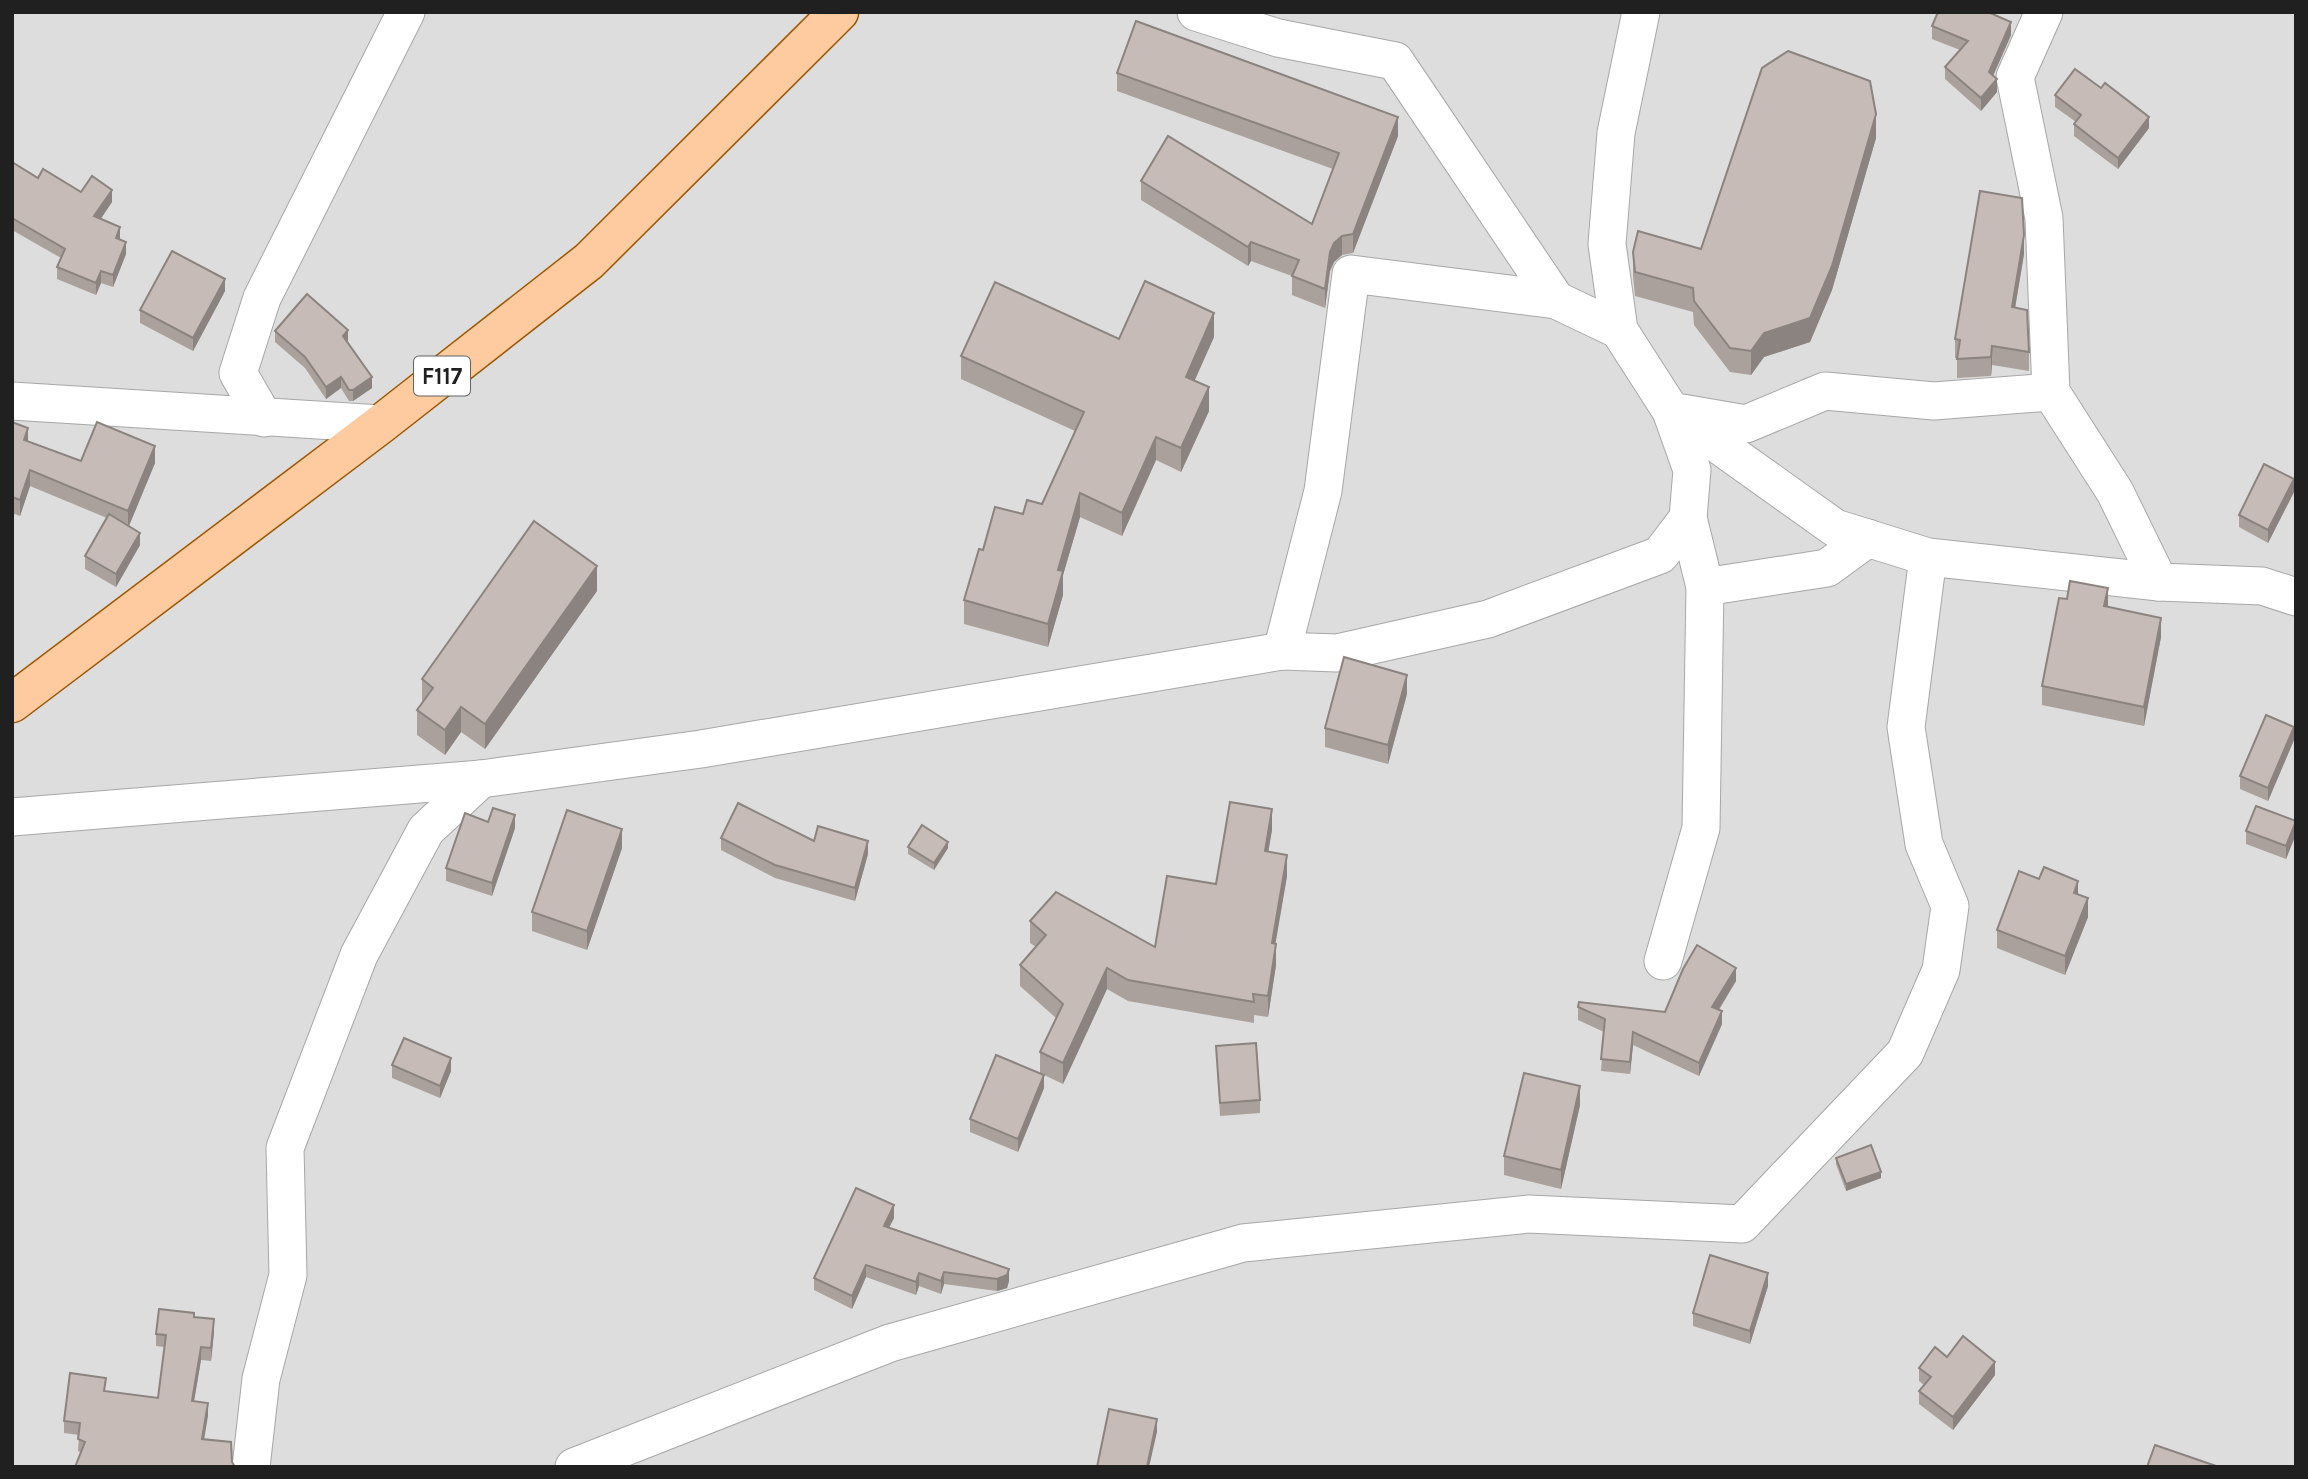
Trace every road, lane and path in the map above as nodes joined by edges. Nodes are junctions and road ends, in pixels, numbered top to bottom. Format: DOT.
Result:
graph roads {
  1 [pos="406,12"];
  2 [pos="839,12"];
  3 [pos="1196,12"];
  4 [pos="1641,12"];
  5 [pos="2044,12"];
  6 [pos="1556,300"];
  7 [pos="1619,330"];
  8 [pos="2051,392"];
  9 [pos="12,401"];
  10 [pos="1671,411"];
  11 [pos="264,418"];
  12 [pos="381,424"];
  13 [pos="1688,518"];
  14 [pos="1868,538"];
  15 [pos="1928,557"];
  16 [pos="2159,582"];
  17 [pos="1705,587"];
  18 [pos="2296,597"];
  19 [pos="1282,651"];
  20 [pos="12,703"];
  21 [pos="481,779"];
  22 [pos="12,817"];
  23 [pos="1663,961"];
  24 [pos="251,1467"];
  25 [pos="574,1467"];
  1 -- 11 [label="street"];
  2 -- 12 [label="main road, F117"];
  3 -- 6 [label="street"];
  4 -- 7 [label="street"];
  5 -- 8 [label="street"];
  6 -- 7 [label="street"];
  6 -- 19 [label="street"];
  7 -- 10 [label="street"];
  8 -- 10 [label="street"];
  8 -- 16 [label="street"];
  9 -- 11 [label="street"];
  10 -- 13 [label="street"];
  10 -- 14 [label="street"];
  11 -- 12 [label="street"];
  12 -- 20 [label="main road, F117"];
  13 -- 17 [label="street"];
  13 -- 19 [label="street"];
  14 -- 15 [label="street"];
  14 -- 17 [label="street"];
  15 -- 16 [label="street"];
  15 -- 25 [label="street"];
  16 -- 18 [label="street"];
  17 -- 23 [label="street"];
  19 -- 21 [label="street"];
  21 -- 22 [label="street"];
  21 -- 24 [label="street"];
}
